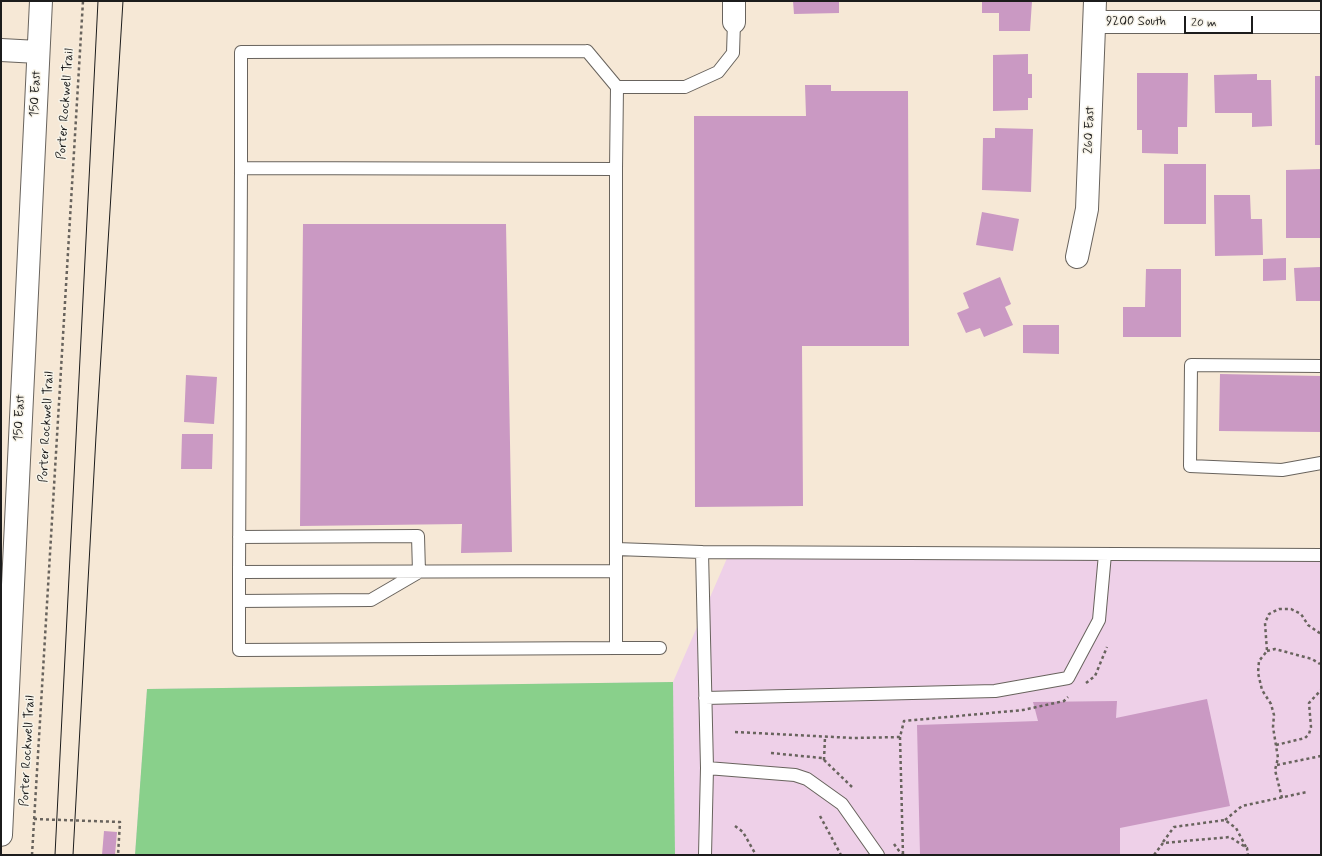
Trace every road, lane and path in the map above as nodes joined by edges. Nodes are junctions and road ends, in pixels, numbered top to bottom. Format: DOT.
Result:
graph roads {
  1 [pos="41,1"];
  2 [pos="83,1"];
  3 [pos="1095,1"];
  4 [pos="734,12"];
  5 [pos="1095,22"];
  6 [pos="1321,22"];
  7 [pos="1,50"];
  8 [pos="38,52"];
  9 [pos="617,87"];
  10 [pos="242,168"];
  11 [pos="616,169"];
  12 [pos="1077,257"];
  13 [pos="1321,366"];
  14 [pos="1321,463"];
  15 [pos="239,537"];
  16 [pos="616,549"];
  17 [pos="702,552"];
  18 [pos="1105,554"];
  19 [pos="1321,555"];
  20 [pos="7,563"];
  21 [pos="616,571"];
  22 [pos="239,572"];
  23 [pos="419,572"];
  24 [pos="239,601"];
  25 [pos="1321,634"];
  26 [pos="616,648"];
  27 [pos="660,648"];
  28 [pos="1267,651"];
  29 [pos="1321,665"];
  30 [pos="1321,690"];
  31 [pos="705,698"];
  32 [pos="825,736"];
  33 [pos="900,737"];
  34 [pos="1276,745"];
  35 [pos="1321,756"];
  36 [pos="824,760"];
  37 [pos="1276,765"];
  38 [pos="707,768"];
  39 [pos="1307,792"];
  40 [pos="1282,798"];
  41 [pos="820,816"];
  42 [pos="34,819"];
  43 [pos="1225,820"];
  44 [pos="735,826"];
  45 [pos="1,835"];
  46 [pos="1163,842"];
  47 [pos="1247,848"];
  48 [pos="32,855"];
  49 [pos="118,855"];
  50 [pos="705,855"];
  51 [pos="756,855"];
  52 [pos="841,855"];
  53 [pos="878,855"];
  54 [pos="903,855"];
  55 [pos="1154,855"];
  56 [pos="1248,855"];
  1 -- 8 [label="street, 150 East"];
  2 -- 42 [label="path, Porter Rockwell Trail"];
  3 -- 5 [label="street, 260 East"];
  4 -- 9 [label="lane"];
  5 -- 6 [label="street, 9200 South"];
  5 -- 12 [label="street, 260 East"];
  7 -- 8 [label="street"];
  8 -- 20 [label="street, 150 East"];
  9 -- 10 [label="lane"];
  9 -- 11 [label="lane"];
  10 -- 11 [label="lane"];
  10 -- 15 [label="lane"];
  11 -- 16 [label="lane"];
  13 -- 14 [label="lane"];
  15 -- 22 [label="lane"];
  15 -- 23 [label="lane"];
  16 -- 17 [label="lane"];
  16 -- 21 [label="lane"];
  17 -- 18 [label="lane"];
  17 -- 31 [label="lane"];
  18 -- 19 [label="lane"];
  18 -- 31 [label="lane"];
  20 -- 45 [label="street, 150 East"];
  21 -- 23 [label="lane"];
  21 -- 26 [label="lane"];
  22 -- 23 [label="lane"];
  22 -- 24 [label="lane"];
  23 -- 24 [label="lane"];
  24 -- 26 [label="lane"];
  25 -- 28 [label="path"];
  26 -- 27 [label="lane"];
  28 -- 29 [label="path"];
  28 -- 34 [label="path"];
  30 -- 34 [label="path"];
  31 -- 38 [label="lane"];
  32 -- 36 [label="path"];
  33 -- 54 [label="path"];
  34 -- 37 [label="path"];
  35 -- 37 [label="path"];
  37 -- 40 [label="path"];
  38 -- 50 [label="lane"];
  38 -- 53 [label="lane"];
  39 -- 40 [label="path"];
  40 -- 43 [label="path"];
  41 -- 52 [label="path"];
  42 -- 48 [label="path, Porter Rockwell Trail"];
  42 -- 49 [label="path"];
  43 -- 46 [label="path"];
  43 -- 47 [label="path"];
  44 -- 51 [label="path"];
  46 -- 47 [label="path"];
  46 -- 55 [label="path"];
  47 -- 56 [label="path"];
}
